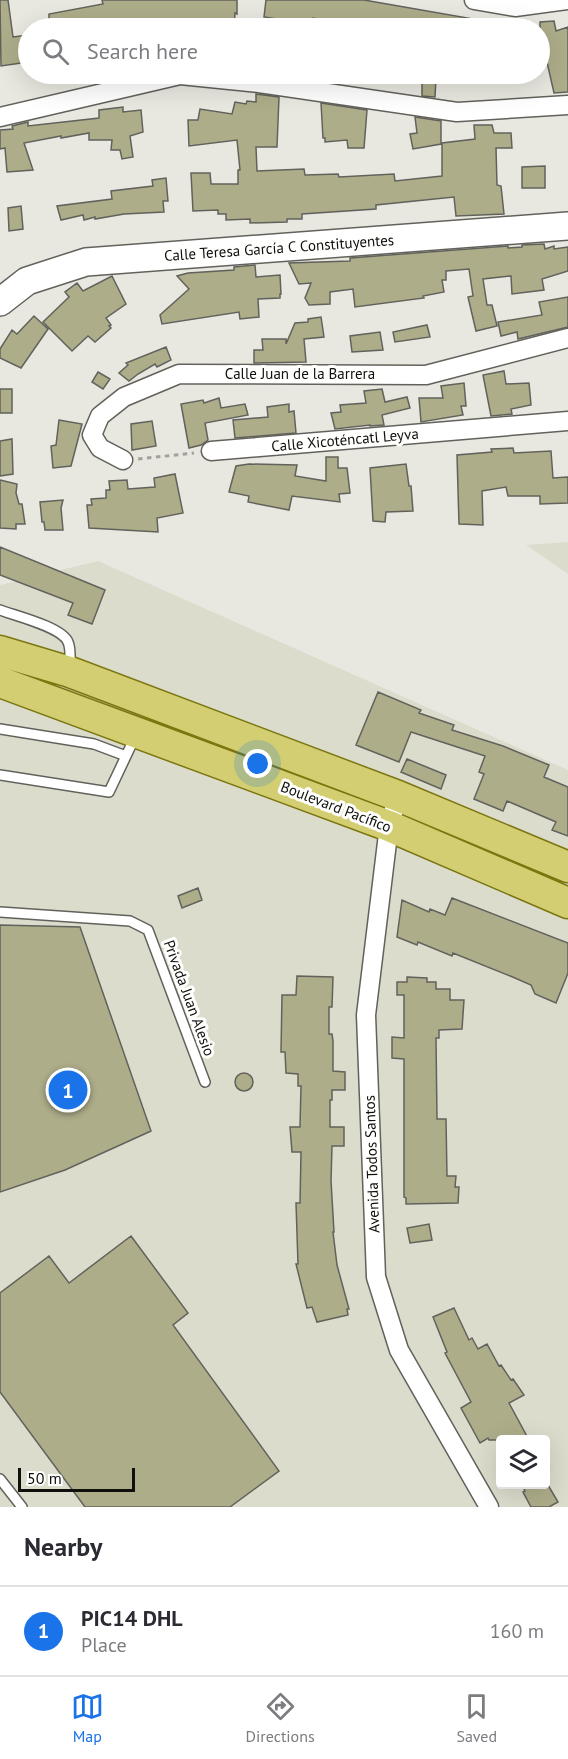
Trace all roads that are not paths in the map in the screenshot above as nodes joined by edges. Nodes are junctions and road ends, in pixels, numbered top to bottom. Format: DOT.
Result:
graph roads {
  1 [pos="474,0"];
  2 [pos="568,0"];
  3 [pos="141,84"];
  4 [pos="266,84"];
  5 [pos="568,105"];
  6 [pos="0,117"];
  7 [pos="568,226"];
  8 [pos="0,302"];
  9 [pos="568,338"];
  10 [pos="568,421"];
  11 [pos="211,451"];
  12 [pos="123,460"];
  13 [pos="0,610"];
  14 [pos="1,654"];
  15 [pos="70,672"];
  16 [pos="0,682"];
  17 [pos="0,729"];
  18 [pos="132,745"];
  19 [pos="0,775"];
  20 [pos="398,796"];
  21 [pos="389,826"];
  22 [pos="568,867"];
  23 [pos="568,903"];
  24 [pos="0,912"];
  25 [pos="205,1082"];
  26 [pos="0,1479"];
  27 [pos="22,1507"];
  28 [pos="489,1507"];
  1 -- 2 [label="street"];
  3 -- 6 [label="street"];
  4 -- 5 [label="street"];
  7 -- 8 [label="street, Calle Teresa García C Constituyentes"];
  9 -- 12 [label="street, Calle Juan de la Barrera"];
  10 -- 11 [label="street, Calle Xicoténcatl Leyva"];
  13 -- 15 [label="lane"];
  14 -- 15 [label="main road"];
  15 -- 20 [label="main road"];
  16 -- 18 [label="main road, Boulevard Pacífico"];
  17 -- 18 [label="lane"];
  18 -- 19 [label="lane"];
  18 -- 21 [label="main road, Boulevard Pacífico"];
  20 -- 21 [label="street, Avenida Todos Santos"];
  20 -- 22 [label="main road"];
  21 -- 23 [label="main road, Boulevard Pacífico"];
  21 -- 28 [label="street, Avenida Todos Santos"];
  24 -- 25 [label="lane, Privada Juan Alesio"];
  26 -- 27 [label="lane"];
}
